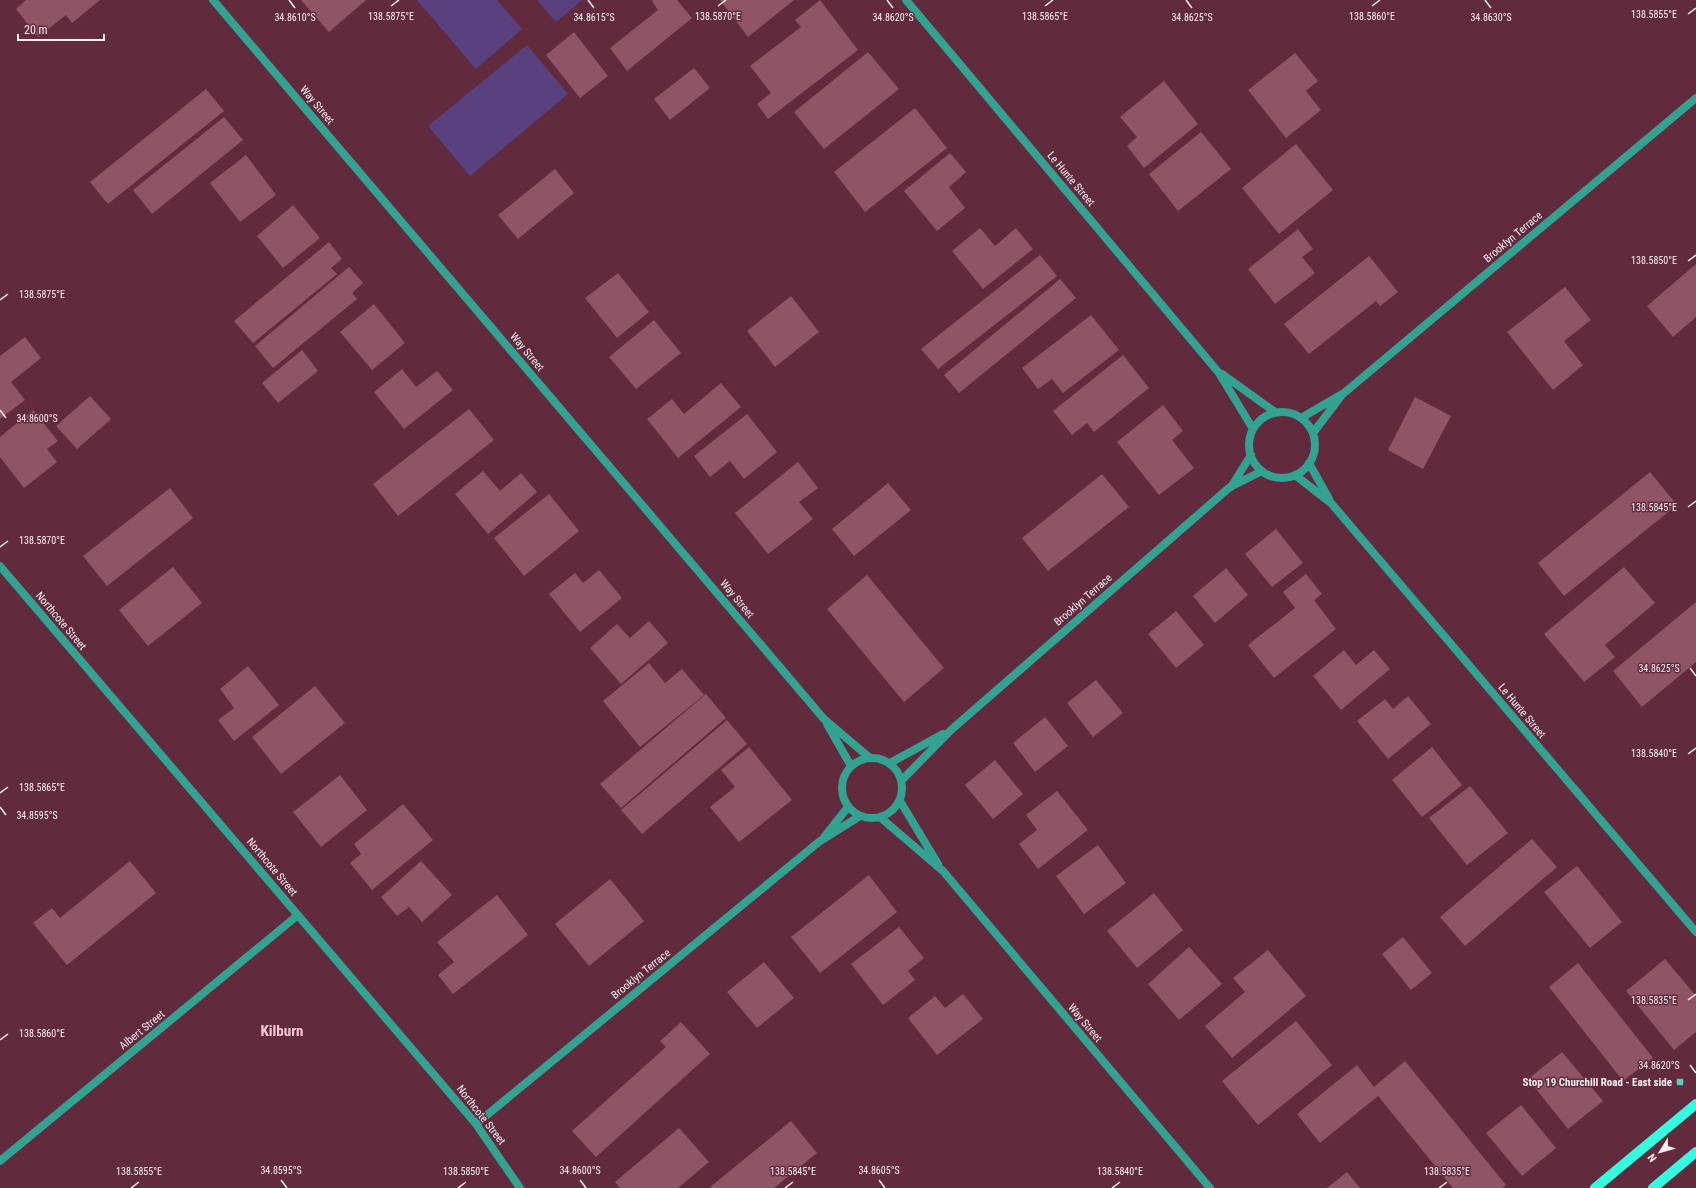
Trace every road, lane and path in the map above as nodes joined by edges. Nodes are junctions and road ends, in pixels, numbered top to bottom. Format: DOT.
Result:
graph roads {
  1 [pos="213,0"];
  2 [pos="906,0"];
  3 [pos="1696,98"];
  4 [pos="1219,372"];
  5 [pos="1344,393"];
  6 [pos="1275,412"];
  7 [pos="1301,418"];
  8 [pos="1252,429"];
  9 [pos="1313,434"];
  10 [pos="1251,455"];
  11 [pos="1309,463"];
  12 [pos="1262,471"];
  13 [pos="1295,475"];
  14 [pos="1230,487"];
  15 [pos="1331,503"];
  16 [pos="0,566"];
  17 [pos="824,719"];
  18 [pos="951,730"];
  19 [pos="870,758"];
  20 [pos="890,763"];
  21 [pos="851,766"];
  22 [pos="902,780"];
  23 [pos="900,800"];
  24 [pos="848,807"];
  25 [pos="860,816"];
  26 [pos="881,818"];
  27 [pos="820,841"];
  28 [pos="943,871"];
  29 [pos="298,915"];
  30 [pos="1696,932"];
  31 [pos="1696,1104"];
  32 [pos="476,1124"];
  33 [pos="1696,1152"];
  34 [pos="0,1161"];
  35 [pos="520,1188"];
  36 [pos="1210,1188"];
  37 [pos="1595,1188"];
  38 [pos="1653,1188"];
  1 -- 17 [label="street, Way Street"];
  2 -- 4 [label="street, Le Hunte Street"];
  3 -- 5 [label="street, Brooklyn Terrace"];
  4 -- 6 [label="street, Le Hunte Street"];
  4 -- 8 [label="street, Le Hunte Street"];
  5 -- 7 [label="street, Brooklyn Terrace"];
  5 -- 9 [label="street, Brooklyn Terrace"];
  6 -- 7 [label="street"];
  6 -- 8 [label="street"];
  7 -- 9 [label="street"];
  8 -- 10 [label="street"];
  9 -- 11 [label="street"];
  10 -- 12 [label="street"];
  10 -- 14 [label="street, Brooklyn Terrace"];
  11 -- 13 [label="street"];
  11 -- 15 [label="street, Le Hunte Street"];
  12 -- 13 [label="street"];
  12 -- 14 [label="street, Brooklyn Terrace"];
  13 -- 15 [label="street, Le Hunte Street"];
  14 -- 18 [label="street, Brooklyn Terrace"];
  15 -- 30 [label="street, Le Hunte Street"];
  16 -- 29 [label="street, Northcote Street"];
  17 -- 19 [label="street, Way Street"];
  17 -- 21 [label="street, Way Street"];
  18 -- 20 [label="street, Brooklyn Terrace"];
  18 -- 22 [label="street, Brooklyn Terrace"];
  19 -- 20 [label="street"];
  19 -- 21 [label="street"];
  20 -- 22 [label="street"];
  21 -- 24 [label="street"];
  22 -- 23 [label="street"];
  23 -- 26 [label="street"];
  23 -- 28 [label="street, Way Street"];
  24 -- 25 [label="street"];
  24 -- 27 [label="street, Brooklyn Terrace"];
  25 -- 26 [label="street"];
  25 -- 27 [label="street, Brooklyn Terrace"];
  26 -- 28 [label="street, Way Street"];
  27 -- 32 [label="street, Brooklyn Terrace"];
  28 -- 36 [label="street, Way Street"];
  29 -- 32 [label="street, Northcote Street"];
  29 -- 34 [label="street, Albert Street"];
  31 -- 37 [label="main road"];
  32 -- 35 [label="street, Northcote Street"];
  33 -- 38 [label="main road"];
}
